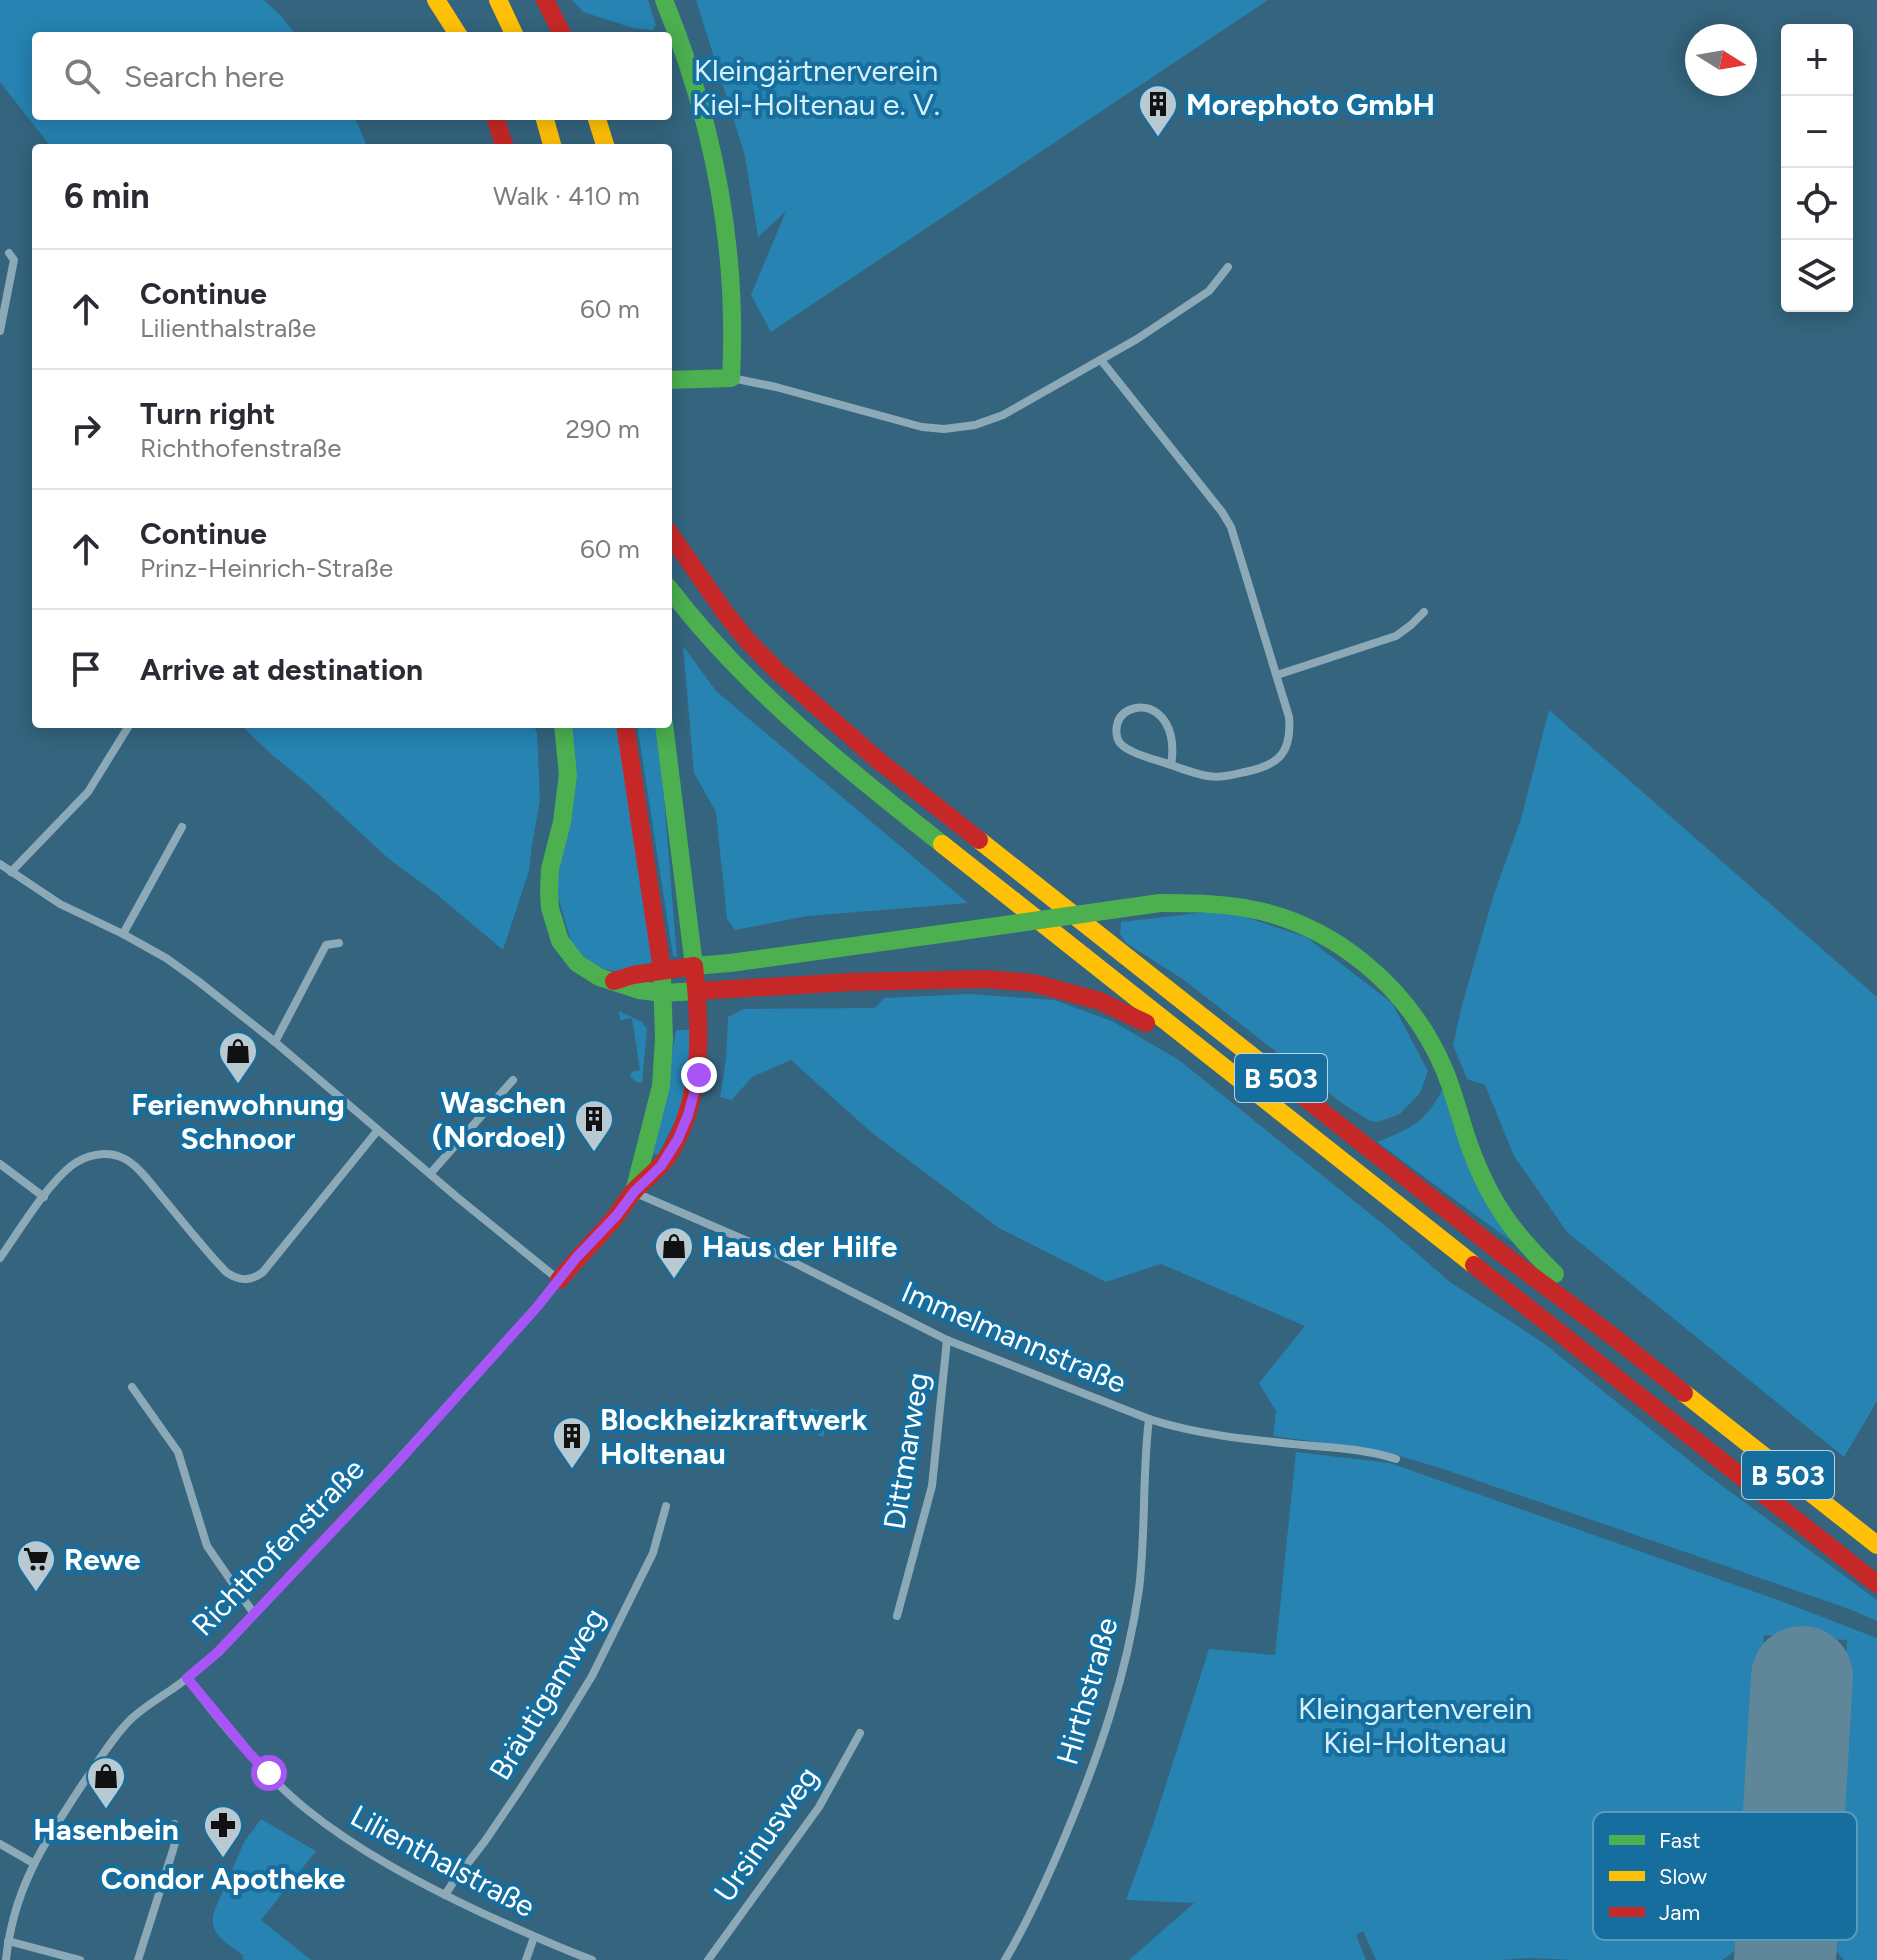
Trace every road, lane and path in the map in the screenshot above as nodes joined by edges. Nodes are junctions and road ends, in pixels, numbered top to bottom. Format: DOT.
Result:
graph roads {
  1 [pos="436,0"];
  2 [pos="498,0"];
  3 [pos="545,0"];
  4 [pos="664,0"];
  5 [pos="456,32"];
  6 [pos="513,32"];
  7 [pos="561,32"];
  8 [pos="496,120"];
  9 [pos="545,120"];
  10 [pos="597,120"];
  11 [pos="504,144"];
  12 [pos="552,144"];
  13 [pos="605,144"];
  14 [pos="9,253"];
  15 [pos="1228,267"];
  16 [pos="0,331"];
  17 [pos="1101,360"];
  18 [pos="731,378"];
  19 [pos="676,379"];
  20 [pos="672,537"];
  21 [pos="672,592"];
  22 [pos="1424,612"];
  23 [pos="1277,675"];
  24 [pos="128,728"];
  25 [pos="563,728"];
  26 [pos="626,728"];
  27 [pos="664,728"];
  28 [pos="1171,765"];
  29 [pos="182,827"];
  30 [pos="0,864"];
  31 [pos="11,872"];
  32 [pos="123,934"];
  33 [pos="339,943"];
  34 [pos="694,966"];
  35 [pos="662,970"];
  36 [pos="614,981"];
  37 [pos="697,991"];
  38 [pos="663,993"];
  39 [pos="275,1042"];
  40 [pos="1231,1074"];
  41 [pos="513,1080"];
  42 [pos="378,1130"];
  43 [pos="0,1164"];
  44 [pos="430,1174"];
  45 [pos="634,1192"];
  46 [pos="44,1197"];
  47 [pos="0,1258"];
  48 [pos="559,1280"];
  49 [pos="1615,1338"];
  50 [pos="947,1340"];
  51 [pos="132,1387"];
  52 [pos="1149,1419"];
  53 [pos="1396,1459"];
  54 [pos="666,1506"];
  55 [pos="1877,1545"];
  56 [pos="1877,1584"];
  57 [pos="254,1614"];
  58 [pos="897,1616"];
  59 [pos="187,1678"];
  60 [pos="860,1733"];
  61 [pos="174,1824"];
  62 [pos="0,1844"];
  63 [pos="33,1863"];
  64 [pos="445,1895"];
  65 [pos="534,1937"];
  66 [pos="8,1941"];
  67 [pos="6,1960"];
  68 [pos="80,1960"];
  69 [pos="138,1960"];
  70 [pos="526,1960"];
  71 [pos="592,1960"];
  72 [pos="708,1960"];
  73 [pos="1005,1960"];
  1 -- 5 [label="main road"];
  2 -- 6 [label="main road"];
  3 -- 7 [label="main road"];
  4 -- 18 [label="main road"];
  8 -- 11 [label="main road"];
  9 -- 12 [label="main road"];
  10 -- 13 [label="main road"];
  14 -- 16 [label="street"];
  15 -- 17 [label="street"];
  17 -- 18 [label="street"];
  17 -- 23 [label="street"];
  18 -- 19 [label="main road"];
  20 -- 49 [label="main road, B 503"];
  21 -- 40 [label="main road, B 503"];
  22 -- 23 [label="street"];
  23 -- 28 [label="street"];
  24 -- 31 [label="street"];
  25 -- 36 [label="main road"];
  26 -- 35 [label="main road"];
  27 -- 34 [label="main road, Richthofenstraße"];
  28 -- 28 [label="street"];
  29 -- 32 [label="street"];
  30 -- 31 [label="street"];
  31 -- 32 [label="street"];
  32 -- 39 [label="street"];
  33 -- 39 [label="street"];
  34 -- 35 [label="main road"];
  34 -- 37 [label="main road, Richthofenstraße"];
  34 -- 49 [label="main road, bridge"];
  35 -- 36 [label="main road"];
  35 -- 38 [label="main road"];
  36 -- 38 [label="main road"];
  37 -- 38 [label="main road"];
  37 -- 40 [label="main road"];
  37 -- 45 [label="main road, Richthofenstraße"];
  38 -- 45 [label="main road"];
  39 -- 42 [label="street"];
  40 -- 56 [label="main road, B 503"];
  41 -- 44 [label="street"];
  42 -- 44 [label="street"];
  42 -- 46 [label="street"];
  43 -- 46 [label="street"];
  44 -- 48 [label="street"];
  45 -- 48 [label="main road, Richthofenstraße"];
  45 -- 50 [label="street, Immelmannstraße"];
  46 -- 47 [label="street"];
  48 -- 57 [label="street, Richthofenstraße"];
  49 -- 55 [label="main road, B 503"];
  50 -- 52 [label="street, Immelmannstraße"];
  50 -- 58 [label="street, Dittmarweg"];
  51 -- 57 [label="street"];
  52 -- 53 [label="street, Immelmannstraße"];
  52 -- 73 [label="street, Hirthstraße"];
  54 -- 64 [label="street, Bräutigamweg"];
  57 -- 59 [label="street, Richthofenstraße"];
  59 -- 63 [label="street, Richthofenstraße"];
  59 -- 64 [label="street, Lilienthalstraße"];
  60 -- 72 [label="street, Ursinusweg"];
  61 -- 69 [label="street"];
  62 -- 63 [label="street"];
  63 -- 66 [label="street, Richthofenstraße"];
  64 -- 65 [label="street, Lilienthalstraße"];
  65 -- 70 [label="street"];
  65 -- 71 [label="street, Lilienthalstraße"];
  66 -- 67 [label="street, Richthofenstraße"];
  66 -- 68 [label="street"];
}
